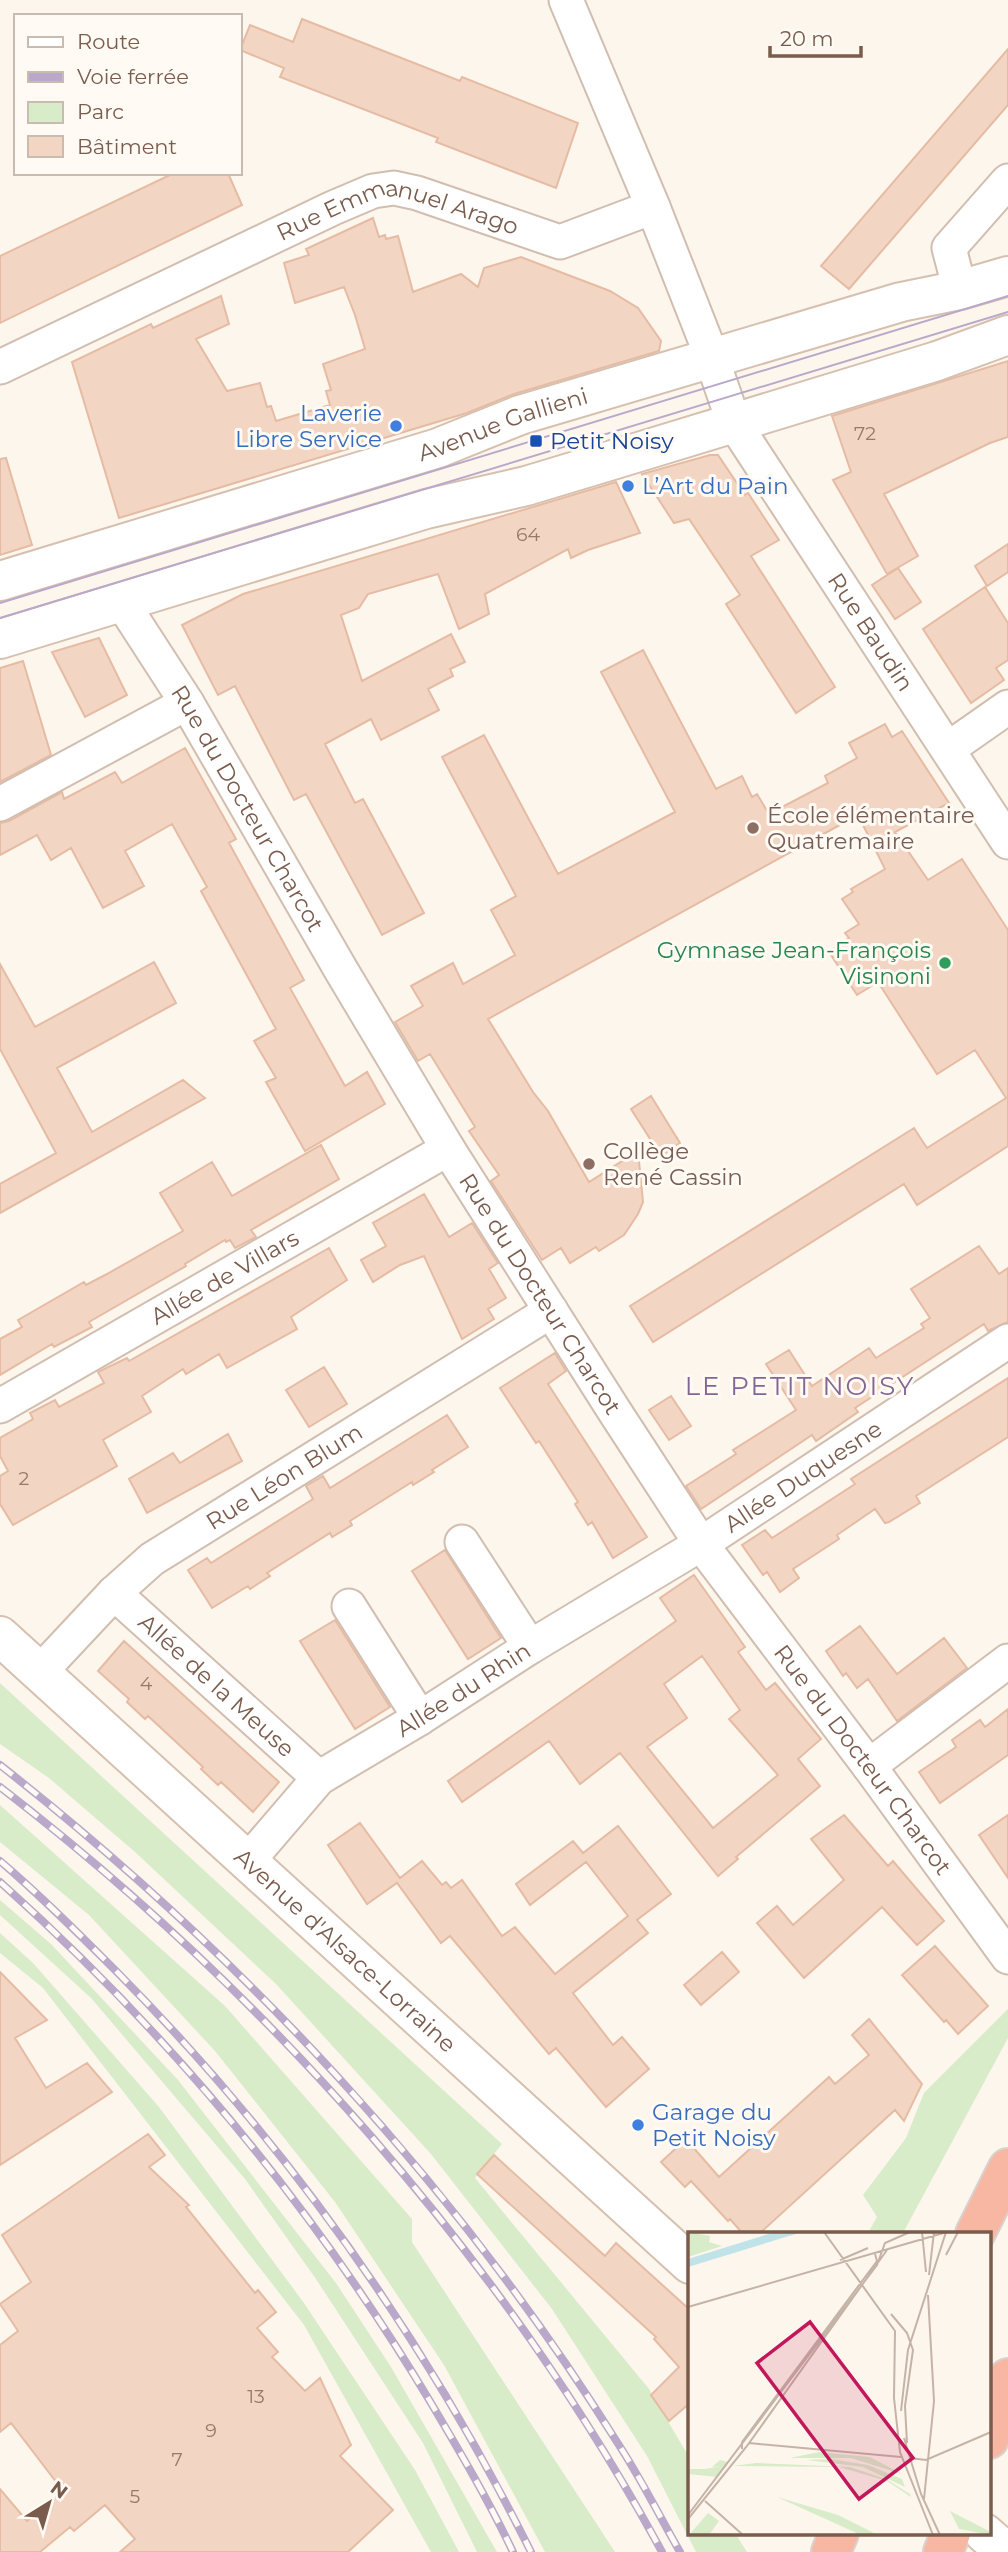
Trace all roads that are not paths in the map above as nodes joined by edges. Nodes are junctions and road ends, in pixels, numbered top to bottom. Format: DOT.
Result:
graph roads {
  1 [pos="566,0"];
  2 [pos="1008,181"];
  3 [pos="653,207"];
  4 [pos="1008,275"];
  5 [pos="960,290"];
  6 [pos="1008,335"];
  7 [pos="712,359"];
  8 [pos="0,366"];
  9 [pos="734,423"];
  10 [pos="0,581"];
  11 [pos="121,601"];
  12 [pos="0,639"];
  13 [pos="187,704"];
  14 [pos="1008,707"];
  15 [pos="948,749"];
  16 [pos="0,804"];
  17 [pos="1008,842"];
  18 [pos="448,1149"];
  19 [pos="551,1311"];
  20 [pos="1008,1341"];
  21 [pos="0,1406"];
  22 [pos="462,1542"];
  23 [pos="701,1544"];
  24 [pos="114,1593"];
  25 [pos="349,1606"];
  26 [pos="0,1636"];
  27 [pos="530,1647"];
  28 [pos="1008,1661"];
  29 [pos="40,1672"];
  30 [pos="420,1718"];
  31 [pos="869,1766"];
  32 [pos="319,1778"];
  33 [pos="247,1861"];
  34 [pos="1008,1957"];
  35 [pos="1008,2168"];
  36 [pos="976,2232"];
  37 [pos="688,2262"];
  38 [pos="839,2534"];
  39 [pos="951,2534"];
  40 [pos="986,2534"];
  41 [pos="831,2552"];
  42 [pos="943,2552"];
  43 [pos="1006,2552"];
  1 -- 3 [label="street"];
  2 -- 5 [label="street"];
  3 -- 7 [label="street"];
  3 -- 8 [label="street, Rue Emmanuel Arago"];
  4 -- 5 [label="street, Avenue Gallieni"];
  5 -- 7 [label="street, Avenue Gallieni"];
  6 -- 9 [label="street"];
  7 -- 9 [label="street, Rue Baudin"];
  7 -- 10 [label="street, Avenue Gallieni"];
  9 -- 11 [label="street"];
  9 -- 15 [label="street, Rue Baudin"];
  11 -- 12 [label="street"];
  11 -- 13 [label="street, Rue du Docteur Charcot"];
  13 -- 16 [label="street"];
  13 -- 18 [label="street, Rue du Docteur Charcot"];
  14 -- 15 [label="street"];
  15 -- 17 [label="street, Rue Baudin"];
  18 -- 19 [label="street, Rue du Docteur Charcot"];
  18 -- 21 [label="street, Allée de Villars"];
  19 -- 23 [label="street, Rue du Docteur Charcot"];
  19 -- 24 [label="street, Rue Léon Blum"];
  20 -- 23 [label="street, Allée Duquesne"];
  22 -- 27 [label="street"];
  23 -- 27 [label="street, Allée du Rhin"];
  23 -- 31 [label="street, Rue du Docteur Charcot"];
  24 -- 29 [label="street, Rue Léon Blum"];
  24 -- 32 [label="street, Allée de la Meuse"];
  25 -- 30 [label="street"];
  26 -- 29 [label="street, Avenue d'Alsace-Lorraine"];
  27 -- 30 [label="street, Allée du Rhin"];
  28 -- 31 [label="street"];
  29 -- 33 [label="street, Avenue d'Alsace-Lorraine"];
  30 -- 32 [label="street, Allée du Rhin"];
  31 -- 34 [label="street, Rue du Docteur Charcot"];
  32 -- 33 [label="street, Allée du Rhin"];
  33 -- 37 [label="street, Avenue d'Alsace-Lorraine"];
  35 -- 36 [label="highway"];
  38 -- 41 [label="highway"];
  39 -- 42 [label="highway"];
  40 -- 43 [label="street"];
}
